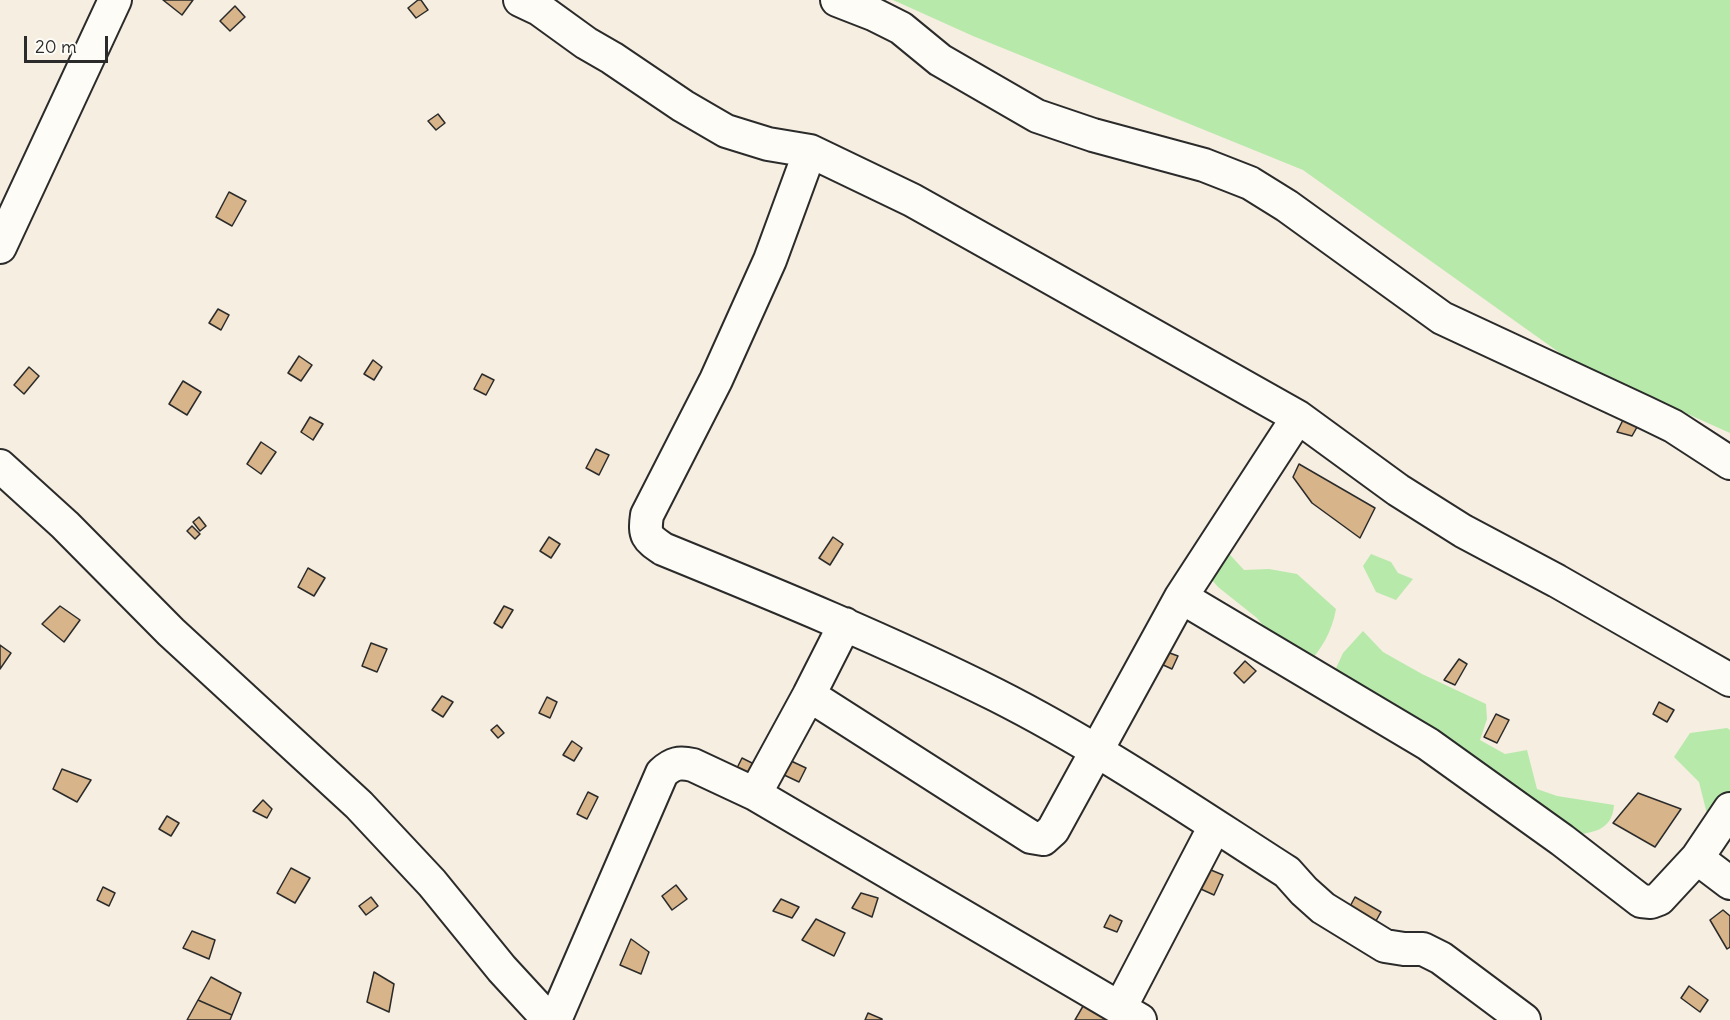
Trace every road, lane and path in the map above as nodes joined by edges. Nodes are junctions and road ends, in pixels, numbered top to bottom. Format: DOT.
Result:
graph roads {
  1 [pos="115,0"];
  2 [pos="520,0"];
  3 [pos="837,0"];
  4 [pos="810,151"];
  5 [pos="0,247"];
  6 [pos="1298,417"];
  7 [pos="1730,463"];
  8 [pos="0,466"];
  9 [pos="1181,597"];
  10 [pos="845,624"];
  11 [pos="1730,680"];
  12 [pos="809,695"];
  13 [pos="1096,751"];
  14 [pos="755,794"];
  15 [pos="1730,809"];
  16 [pos="1215,826"];
  17 [pos="1697,858"];
  18 [pos="1730,883"];
  19 [pos="1130,1014"];
  20 [pos="549,1020"];
  21 [pos="555,1020"];
  22 [pos="1524,1020"];
  1 -- 5 [label="street"];
  2 -- 4 [label="street"];
  3 -- 7 [label="street"];
  4 -- 6 [label="street"];
  4 -- 10 [label="street"];
  6 -- 9 [label="street"];
  6 -- 11 [label="street"];
  8 -- 20 [label="street"];
  9 -- 13 [label="street"];
  9 -- 17 [label="street"];
  10 -- 12 [label="street"];
  10 -- 13 [label="street"];
  12 -- 13 [label="street"];
  12 -- 14 [label="street"];
  13 -- 16 [label="street"];
  14 -- 19 [label="street"];
  14 -- 21 [label="street"];
  15 -- 17 [label="street"];
  16 -- 19 [label="street"];
  16 -- 22 [label="street"];
  17 -- 18 [label="street"];
}
